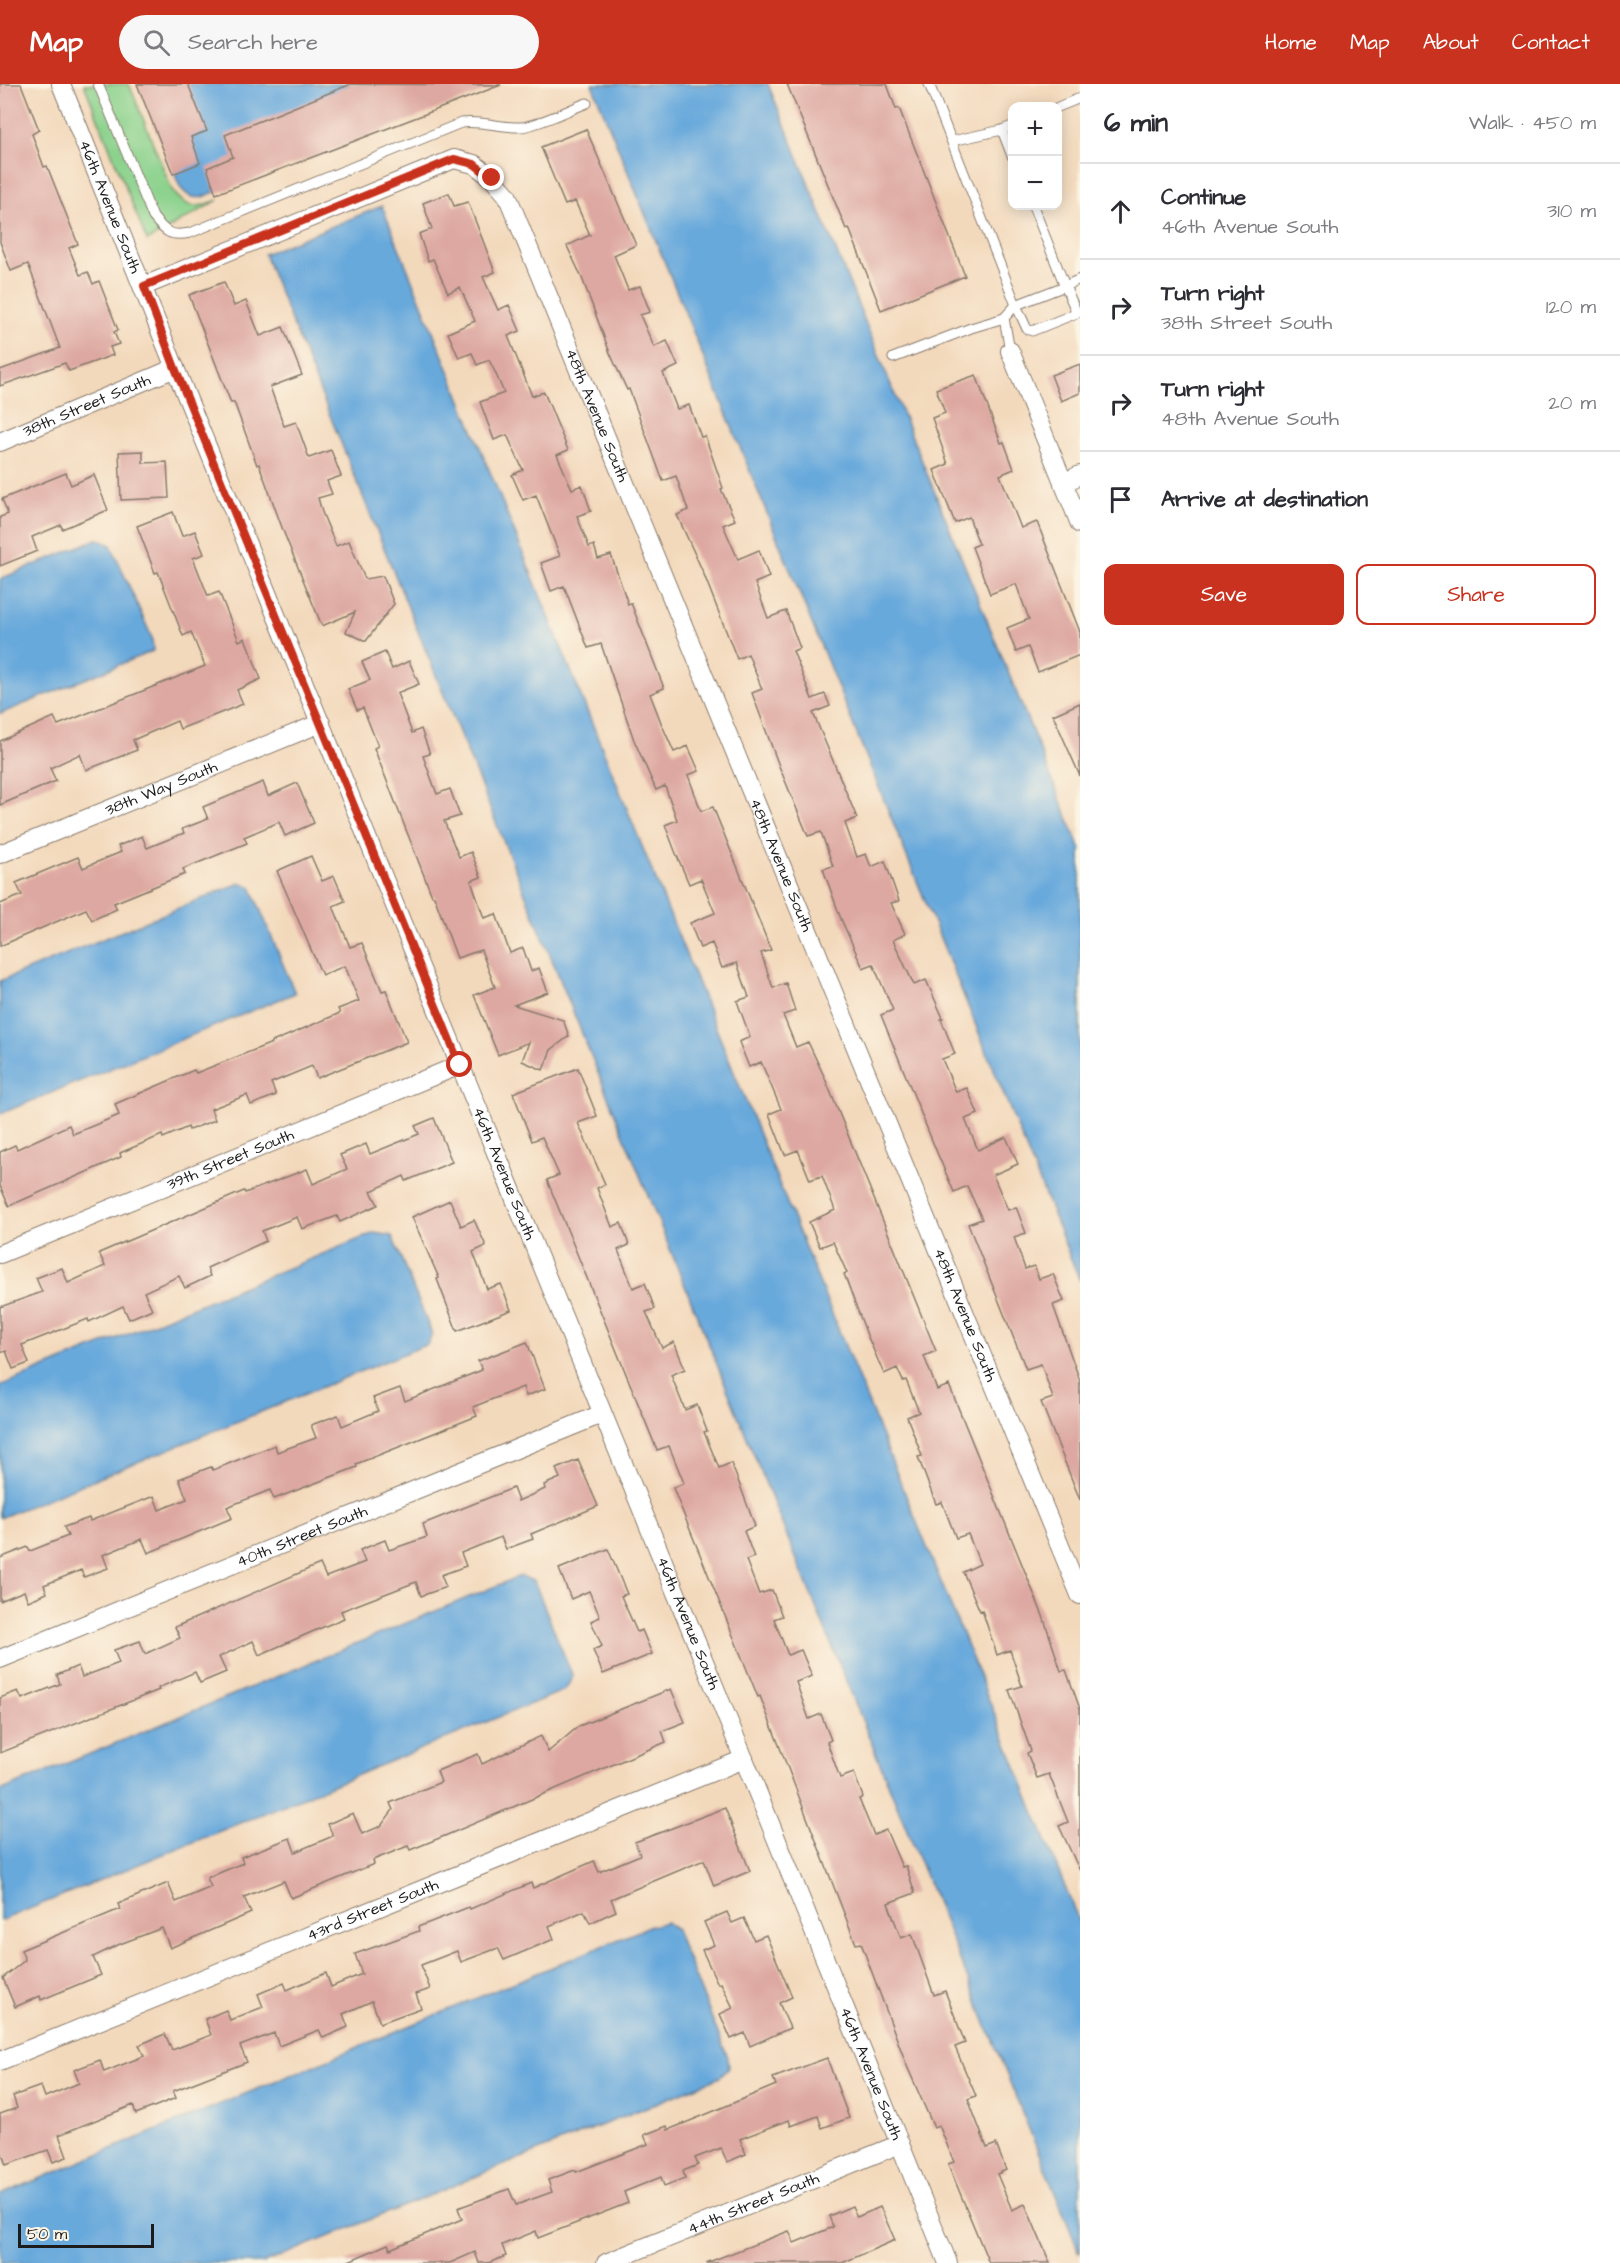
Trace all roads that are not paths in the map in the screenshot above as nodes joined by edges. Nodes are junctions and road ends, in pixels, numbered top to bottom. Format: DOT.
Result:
graph roads {
  1 [pos="61,84"];
  2 [pos="98,84"];
  3 [pos="929,84"];
  4 [pos="1080,98"];
  5 [pos="587,103"];
  6 [pos="1062,105"];
  7 [pos="1008,128"];
  8 [pos="1002,130"];
  9 [pos="952,141"];
  10 [pos="1008,146"];
  11 [pos="1035,210"];
  12 [pos="1080,279"];
  13 [pos="144,286"];
  14 [pos="1065,286"];
  15 [pos="1016,305"];
  16 [pos="1078,317"];
  17 [pos="1004,318"];
  18 [pos="1010,351"];
  19 [pos="893,358"];
  20 [pos="175,368"];
  21 [pos="0,442"];
  22 [pos="1080,476"];
  23 [pos="1063,483"];
  24 [pos="1080,524"];
  25 [pos="321,723"];
  26 [pos="0,854"];
  27 [pos="460,1065"];
  28 [pos="0,1254"];
  29 [pos="602,1414"];
  30 [pos="1080,1595"];
  31 [pos="0,1659"];
  32 [pos="744,1758"];
  33 [pos="0,2061"];
  34 [pos="900,2144"];
  35 [pos="606,2263"];
  36 [pos="948,2263"];
  1 -- 13 [label="street, 46th Avenue South"];
  2 -- 5 [label="lane"];
  3 -- 9 [label="lane"];
  4 -- 6 [label="lane"];
  7 -- 8 [label="lane"];
  8 -- 9 [label="lane"];
  8 -- 10 [label="lane"];
  9 -- 15 [label="lane"];
  11 -- 14 [label="lane"];
  12 -- 14 [label="lane"];
  13 -- 20 [label="street, 46th Avenue South"];
  13 -- 30 [label="street, 48th Avenue South"];
  14 -- 15 [label="lane"];
  14 -- 16 [label="lane"];
  15 -- 16 [label="lane"];
  15 -- 17 [label="lane"];
  17 -- 18 [label="lane"];
  17 -- 19 [label="lane"];
  18 -- 23 [label="street"];
  20 -- 21 [label="street, 38th Street South"];
  20 -- 25 [label="street, 46th Avenue South"];
  22 -- 23 [label="street"];
  23 -- 24 [label="street"];
  25 -- 26 [label="street, 38th Way South"];
  25 -- 27 [label="street, 46th Avenue South"];
  27 -- 28 [label="street, 39th Street South"];
  27 -- 29 [label="street, 46th Avenue South"];
  29 -- 31 [label="street, 40th Street South"];
  29 -- 32 [label="street, 46th Avenue South"];
  32 -- 33 [label="street, 43rd Street South"];
  32 -- 34 [label="street, 46th Avenue South"];
  34 -- 35 [label="street, 44th Street South"];
  34 -- 36 [label="street, 46th Avenue South"];
}
